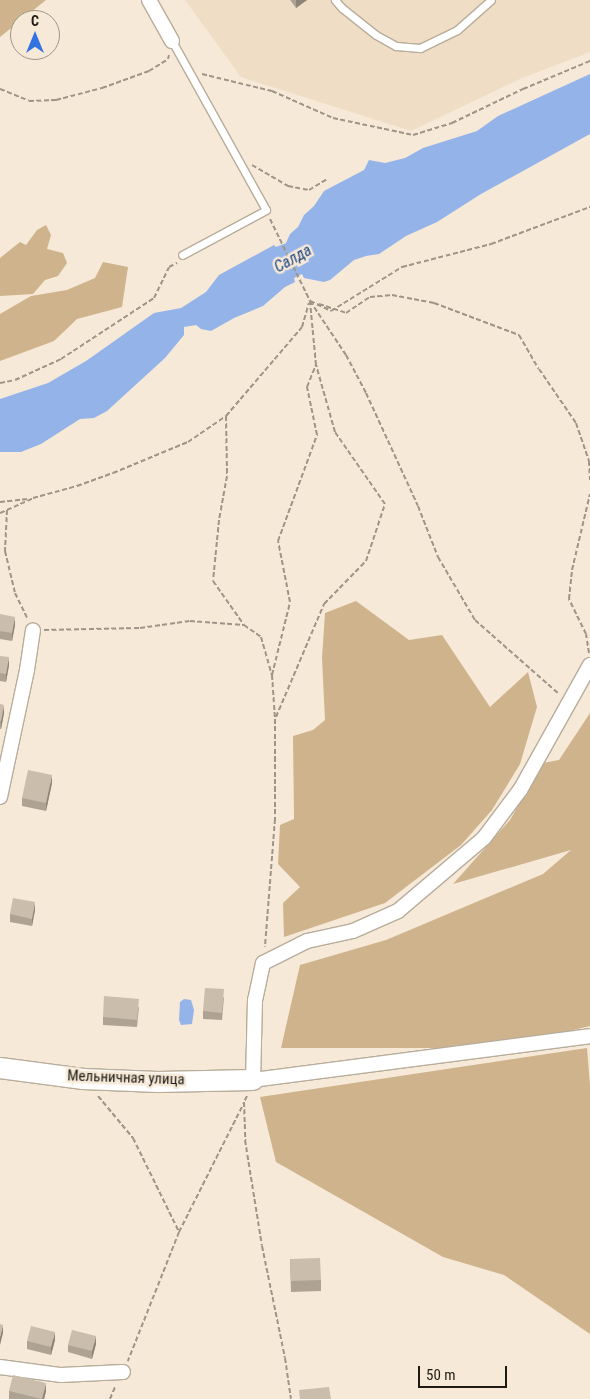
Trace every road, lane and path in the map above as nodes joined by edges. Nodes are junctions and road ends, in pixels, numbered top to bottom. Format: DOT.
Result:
graph roads {
  1 [pos="150,0"];
  2 [pos="335,0"];
  3 [pos="491,0"];
  4 [pos="172,41"];
  5 [pos="182,59"];
  6 [pos="590,61"];
  7 [pos="0,89"];
  8 [pos="235,155"];
  9 [pos="326,179"];
  10 [pos="590,207"];
  11 [pos="270,220"];
  12 [pos="182,255"];
  13 [pos="177,263"];
  14 [pos="310,301"];
  15 [pos="316,365"];
  16 [pos="0,383"];
  17 [pos="226,416"];
  18 [pos="590,480"];
  19 [pos="590,494"];
  20 [pos="33,498"];
  21 [pos="0,502"];
  22 [pos="7,510"];
  23 [pos="0,513"];
  24 [pos="244,625"];
  25 [pos="33,630"];
  26 [pos="590,660"];
  27 [pos="590,665"];
  28 [pos="272,675"];
  29 [pos="569,702"];
  30 [pos="275,719"];
  31 [pos="0,797"];
  32 [pos="263,963"];
  33 [pos="590,1036"];
  34 [pos="0,1068"];
  35 [pos="83,1079"];
  36 [pos="253,1080"];
  37 [pos="244,1102"];
  38 [pos="178,1232"];
  39 [pos="0,1367"];
  40 [pos="123,1372"];
  41 [pos="110,1399"];
  42 [pos="291,1399"];
  1 -- 4 [label="street"];
  2 -- 3 [label="lane"];
  4 -- 5 [label="lane"];
  4 -- 7 [label="path"];
  5 -- 6 [label="path"];
  5 -- 8 [label="lane"];
  8 -- 9 [label="path"];
  8 -- 12 [label="lane"];
  10 -- 14 [label="path"];
  11 -- 14 [label="path"];
  13 -- 16 [label="path"];
  14 -- 15 [label="path"];
  14 -- 17 [label="path"];
  14 -- 18 [label="path"];
  14 -- 29 [label="path"];
  15 -- 28 [label="path"];
  15 -- 30 [label="path"];
  17 -- 20 [label="path"];
  17 -- 24 [label="path"];
  19 -- 26 [label="path"];
  20 -- 21 [label="path"];
  20 -- 22 [label="path"];
  22 -- 23 [label="path"];
  22 -- 25 [label="path"];
  24 -- 25 [label="path"];
  24 -- 28 [label="path"];
  25 -- 31 [label="street"];
  27 -- 29 [label="street"];
  28 -- 30 [label="path"];
  29 -- 32 [label="street"];
  30 -- 32 [label="path"];
  32 -- 36 [label="street"];
  33 -- 36 [label="street"];
  34 -- 35 [label="street, Мельничная улица"];
  35 -- 36 [label="street, Мельничная улица"];
  35 -- 38 [label="path"];
  36 -- 37 [label="path"];
  37 -- 38 [label="path"];
  37 -- 42 [label="path"];
  38 -- 40 [label="path"];
  39 -- 40 [label="street"];
  40 -- 41 [label="path"];
}
